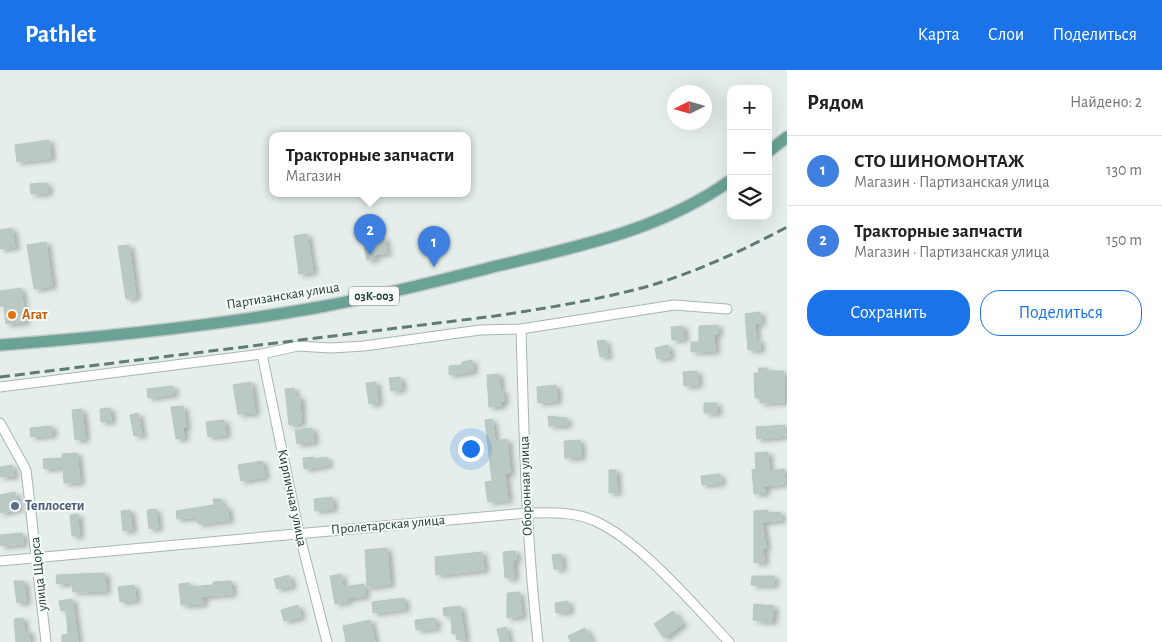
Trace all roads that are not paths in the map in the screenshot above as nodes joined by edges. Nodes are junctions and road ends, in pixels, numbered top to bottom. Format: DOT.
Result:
graph roads {
  1 [pos="787,136"];
  2 [pos="772,149"];
  3 [pos="727,182"];
  4 [pos="727,308"];
  5 [pos="521,329"];
  6 [pos="0,345"];
  7 [pos="262,354"];
  8 [pos="0,387"];
  9 [pos="0,423"];
  10 [pos="527,513"];
  11 [pos="299,533"];
  12 [pos="38,557"];
  13 [pos="0,560"];
  14 [pos="46,642"];
  15 [pos="327,642"];
  16 [pos="538,642"];
  17 [pos="729,642"];
  1 -- 2 [label="main road"];
  3 -- 6 [label="main road, Партизанская улица / 03К-003"];
  4 -- 5 [label="street"];
  5 -- 7 [label="street"];
  5 -- 10 [label="street, Оборонная улица"];
  7 -- 8 [label="street"];
  7 -- 11 [label="street, Кирпичная улица"];
  9 -- 12 [label="street, улица Щорса"];
  10 -- 11 [label="street, Пролетарская улица"];
  10 -- 16 [label="street, Оборонная улица"];
  10 -- 17 [label="street, Пролетарская улица"];
  11 -- 12 [label="street, Пролетарская улица"];
  11 -- 15 [label="street, Кирпичная улица"];
  12 -- 13 [label="street, Пролетарская улица"];
  12 -- 14 [label="street, улица Щорса"];
}
